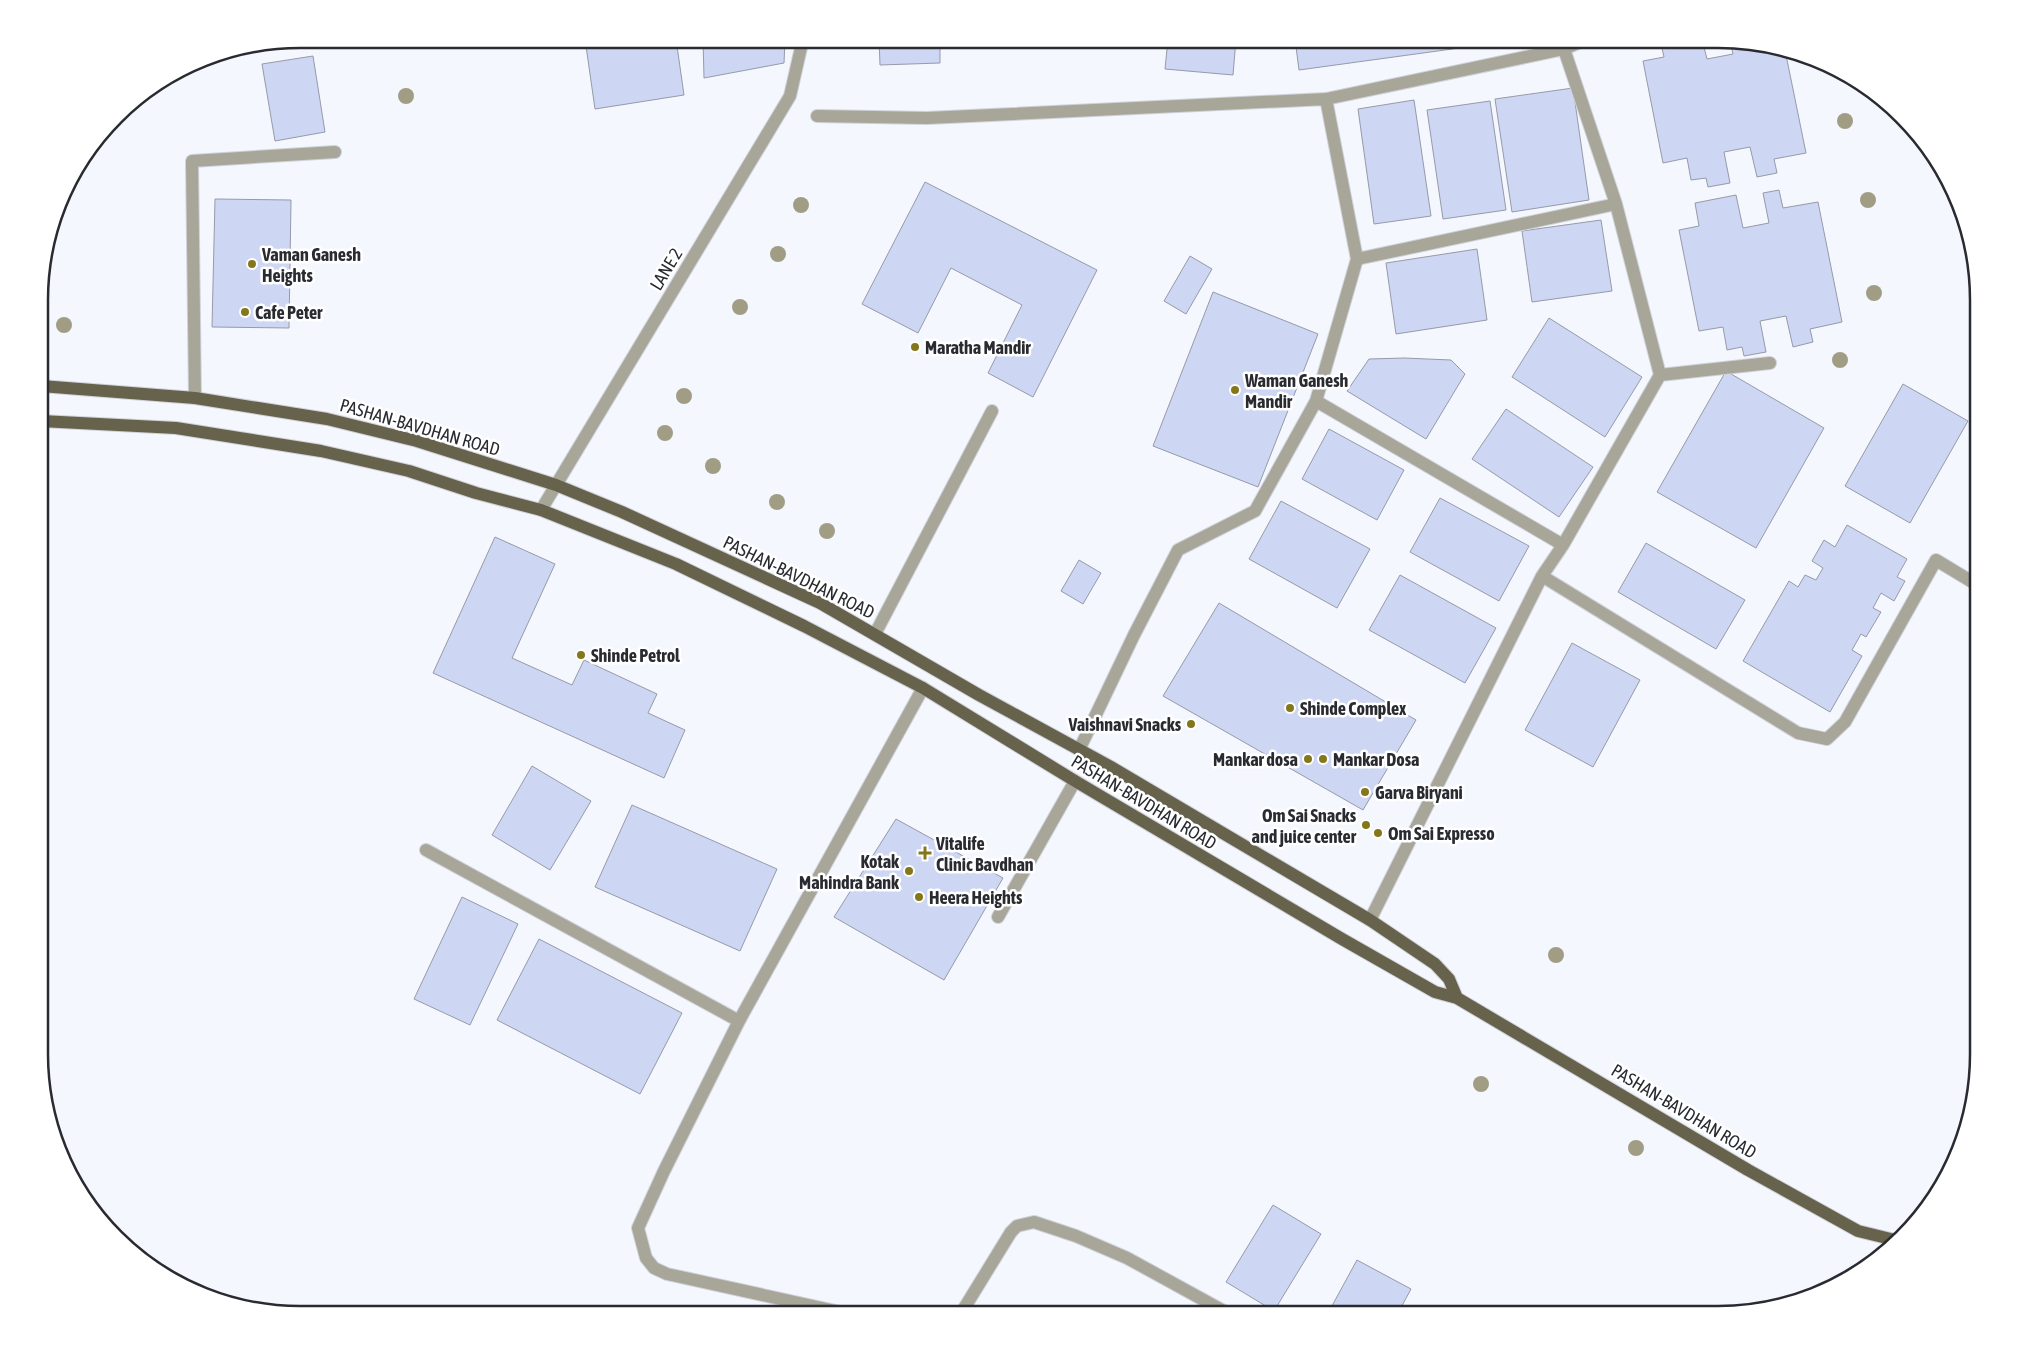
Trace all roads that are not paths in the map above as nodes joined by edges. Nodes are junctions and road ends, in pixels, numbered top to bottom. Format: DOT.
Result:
graph roads {
  1 [pos="801,48"];
  2 [pos="1564,49"];
  3 [pos="1326,99"];
  4 [pos="817,116"];
  5 [pos="335,152"];
  6 [pos="1616,204"];
  7 [pos="1357,258"];
  8 [pos="1770,363"];
  9 [pos="1660,375"];
  10 [pos="48,387"];
  11 [pos="195,398"];
  12 [pos="1316,401"];
  13 [pos="992,412"];
  14 [pos="48,421"];
  15 [pos="556,485"];
  16 [pos="541,510"];
  17 [pos="1563,545"];
  18 [pos="1542,576"];
  19 [pos="1970,581"];
  20 [pos="875,634"];
  21 [pos="923,688"];
  22 [pos="1079,750"];
  23 [pos="1075,781"];
  24 [pos="426,850"];
  25 [pos="998,917"];
  26 [pos="1370,920"];
  27 [pos="1457,998"];
  28 [pos="739,1020"];
  29 [pos="1891,1239"];
  30 [pos="813,1306"];
  31 [pos="966,1306"];
  32 [pos="1215,1306"];
  1 -- 15 [label="street, LANE 2"];
  2 -- 3 [label="street"];
  2 -- 6 [label="street"];
  3 -- 4 [label="street"];
  3 -- 7 [label="street"];
  5 -- 11 [label="street"];
  6 -- 7 [label="street"];
  6 -- 9 [label="street"];
  7 -- 12 [label="street"];
  8 -- 9 [label="street"];
  9 -- 17 [label="street"];
  10 -- 11 [label="main road, PASHAN-BAVDHAN ROAD"];
  11 -- 15 [label="main road, PASHAN-BAVDHAN ROAD"];
  12 -- 17 [label="street"];
  12 -- 22 [label="street"];
  13 -- 20 [label="street"];
  14 -- 16 [label="main road, PASHAN-BAVDHAN ROAD"];
  15 -- 16 [label="street, LANE 2"];
  15 -- 20 [label="main road, PASHAN-BAVDHAN ROAD"];
  16 -- 21 [label="main road, PASHAN-BAVDHAN ROAD"];
  17 -- 18 [label="street"];
  18 -- 19 [label="street"];
  18 -- 26 [label="street"];
  20 -- 22 [label="main road, PASHAN-BAVDHAN ROAD"];
  21 -- 23 [label="main road, PASHAN-BAVDHAN ROAD"];
  21 -- 28 [label="street"];
  22 -- 26 [label="main road, PASHAN-BAVDHAN ROAD"];
  23 -- 25 [label="street"];
  23 -- 27 [label="main road, PASHAN-BAVDHAN ROAD"];
  24 -- 28 [label="street"];
  26 -- 27 [label="main road, PASHAN-BAVDHAN ROAD"];
  27 -- 29 [label="main road, PASHAN-BAVDHAN ROAD"];
  28 -- 30 [label="street"];
  31 -- 32 [label="street"];
}
